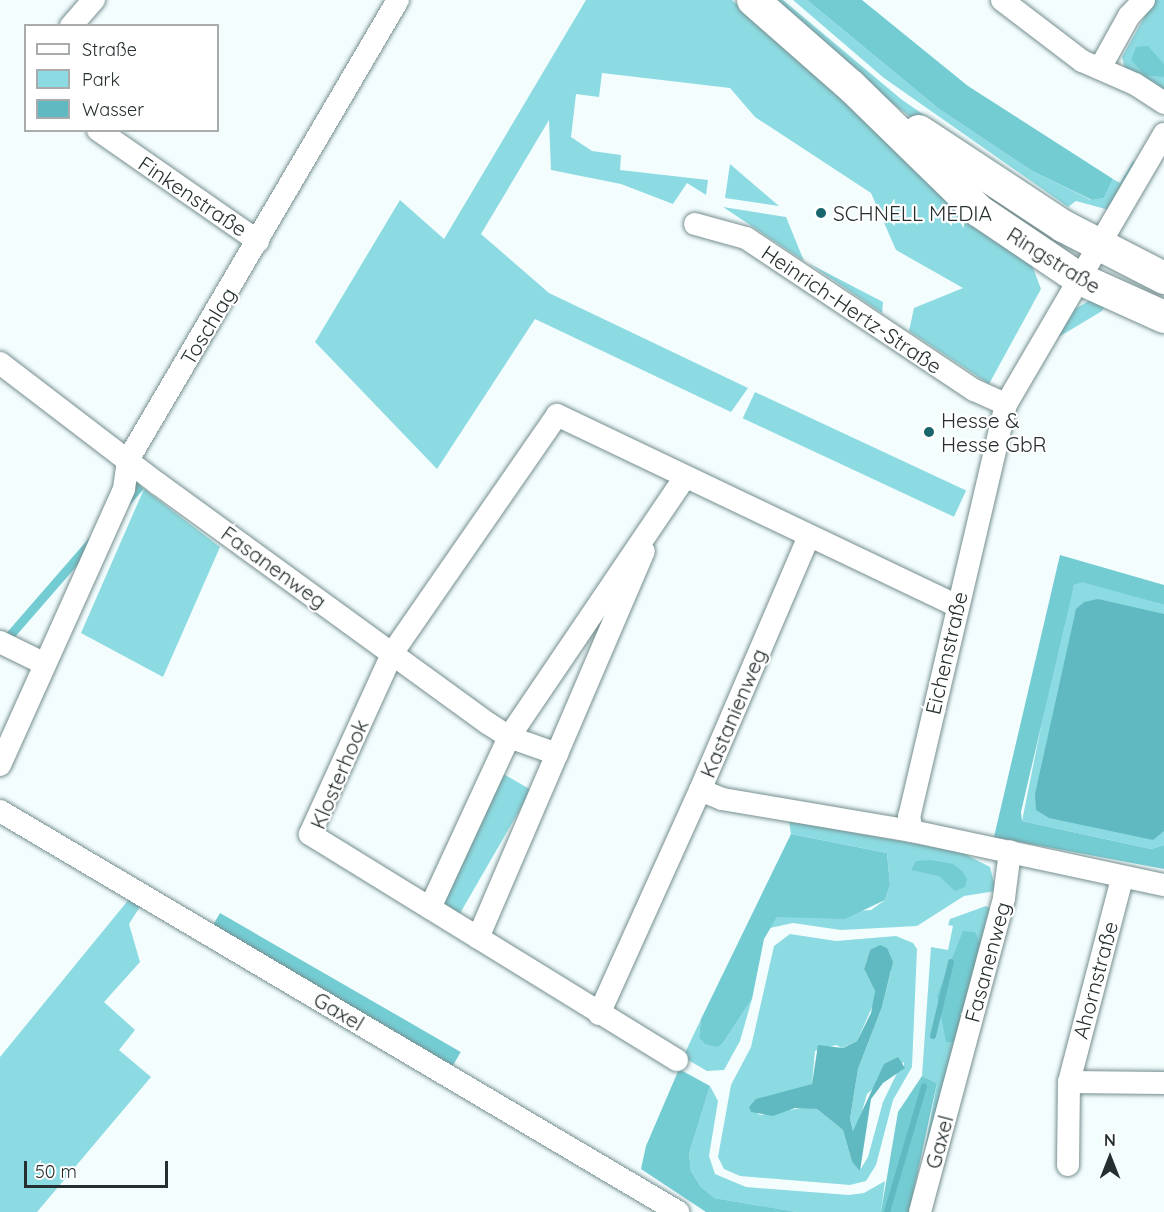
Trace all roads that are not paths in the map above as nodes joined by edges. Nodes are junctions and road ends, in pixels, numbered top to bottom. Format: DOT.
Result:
graph roads {
  1 [pos="94,0"];
  2 [pos="398,0"];
  3 [pos="753,0"];
  4 [pos="1002,0"];
  5 [pos="1144,0"];
  6 [pos="73,24"];
  7 [pos="1100,68"];
  8 [pos="851,86"];
  9 [pos="1164,103"];
  10 [pos="101,132"];
  11 [pos="1164,134"];
  12 [pos="695,224"];
  13 [pos="258,241"];
  14 [pos="1098,245"];
  15 [pos="1164,278"];
  16 [pos="1080,279"];
  17 [pos="1164,317"];
  18 [pos="0,363"];
  19 [pos="1006,404"];
  20 [pos="128,460"];
  21 [pos="685,477"];
  22 [pos="659,514"];
  23 [pos="809,536"];
  24 [pos="957,606"];
  25 [pos="0,642"];
  26 [pos="393,652"];
  27 [pos="45,664"];
  28 [pos="509,737"];
  29 [pos="557,754"];
  30 [pos="0,765"];
  31 [pos="700,790"];
  32 [pos="0,811"];
  33 [pos="912,831"];
  34 [pos="1010,851"];
  35 [pos="1122,879"];
  36 [pos="1164,885"];
  37 [pos="430,909"];
  38 [pos="478,938"];
  39 [pos="598,1014"];
  40 [pos="677,1060"];
  41 [pos="958,1071"];
  42 [pos="1069,1082"];
  43 [pos="1164,1083"];
  44 [pos="1068,1165"];
  45 [pos="678,1212"];
  46 [pos="920,1212"];
  1 -- 6 [label="street"];
  2 -- 13 [label="street, Toschlag"];
  3 -- 8 [label="main road, Ringstraße"];
  4 -- 7 [label="street"];
  5 -- 7 [label="street"];
  7 -- 9 [label="street"];
  8 -- 14 [label="main road, Ringstraße"];
  8 -- 16 [label="main road, Ringstraße"];
  10 -- 13 [label="street, Finkenstraße"];
  11 -- 14 [label="street, Eichenstraße"];
  12 -- 19 [label="street, Heinrich-Hertz-Straße"];
  13 -- 20 [label="street, Toschlag"];
  14 -- 15 [label="main road, Ringstraße"];
  14 -- 16 [label="street, Eichenstraße"];
  16 -- 17 [label="main road, Ringstraße"];
  16 -- 19 [label="street, Eichenstraße"];
  18 -- 20 [label="street, Fasanenweg"];
  19 -- 24 [label="street, Eichenstraße"];
  20 -- 26 [label="street, Fasanenweg"];
  20 -- 27 [label="street, Toschlag"];
  21 -- 22 [label="street"];
  21 -- 23 [label="street"];
  21 -- 26 [label="street"];
  22 -- 28 [label="street"];
  22 -- 29 [label="street"];
  23 -- 24 [label="street"];
  23 -- 31 [label="street, Kastanienweg"];
  24 -- 33 [label="street, Eichenstraße"];
  25 -- 27 [label="street"];
  26 -- 28 [label="street, Fasanenweg"];
  26 -- 37 [label="street, Klosterhook"];
  27 -- 30 [label="street, Toschlag"];
  28 -- 29 [label="street, Fasanenweg"];
  28 -- 37 [label="street"];
  29 -- 38 [label="street"];
  31 -- 33 [label="street, Kastanienweg"];
  31 -- 39 [label="street"];
  32 -- 45 [label="street, Gaxel"];
  33 -- 34 [label="street"];
  34 -- 35 [label="street"];
  34 -- 41 [label="street, Fasanenweg"];
  35 -- 36 [label="street"];
  35 -- 42 [label="street, Ahornstraße"];
  37 -- 38 [label="street, Klosterhook"];
  38 -- 39 [label="street, Klosterhook"];
  39 -- 40 [label="street, Klosterhook"];
  41 -- 46 [label="street, Gaxel"];
  42 -- 43 [label="street"];
  42 -- 44 [label="street, Ahornstraße"];
}
